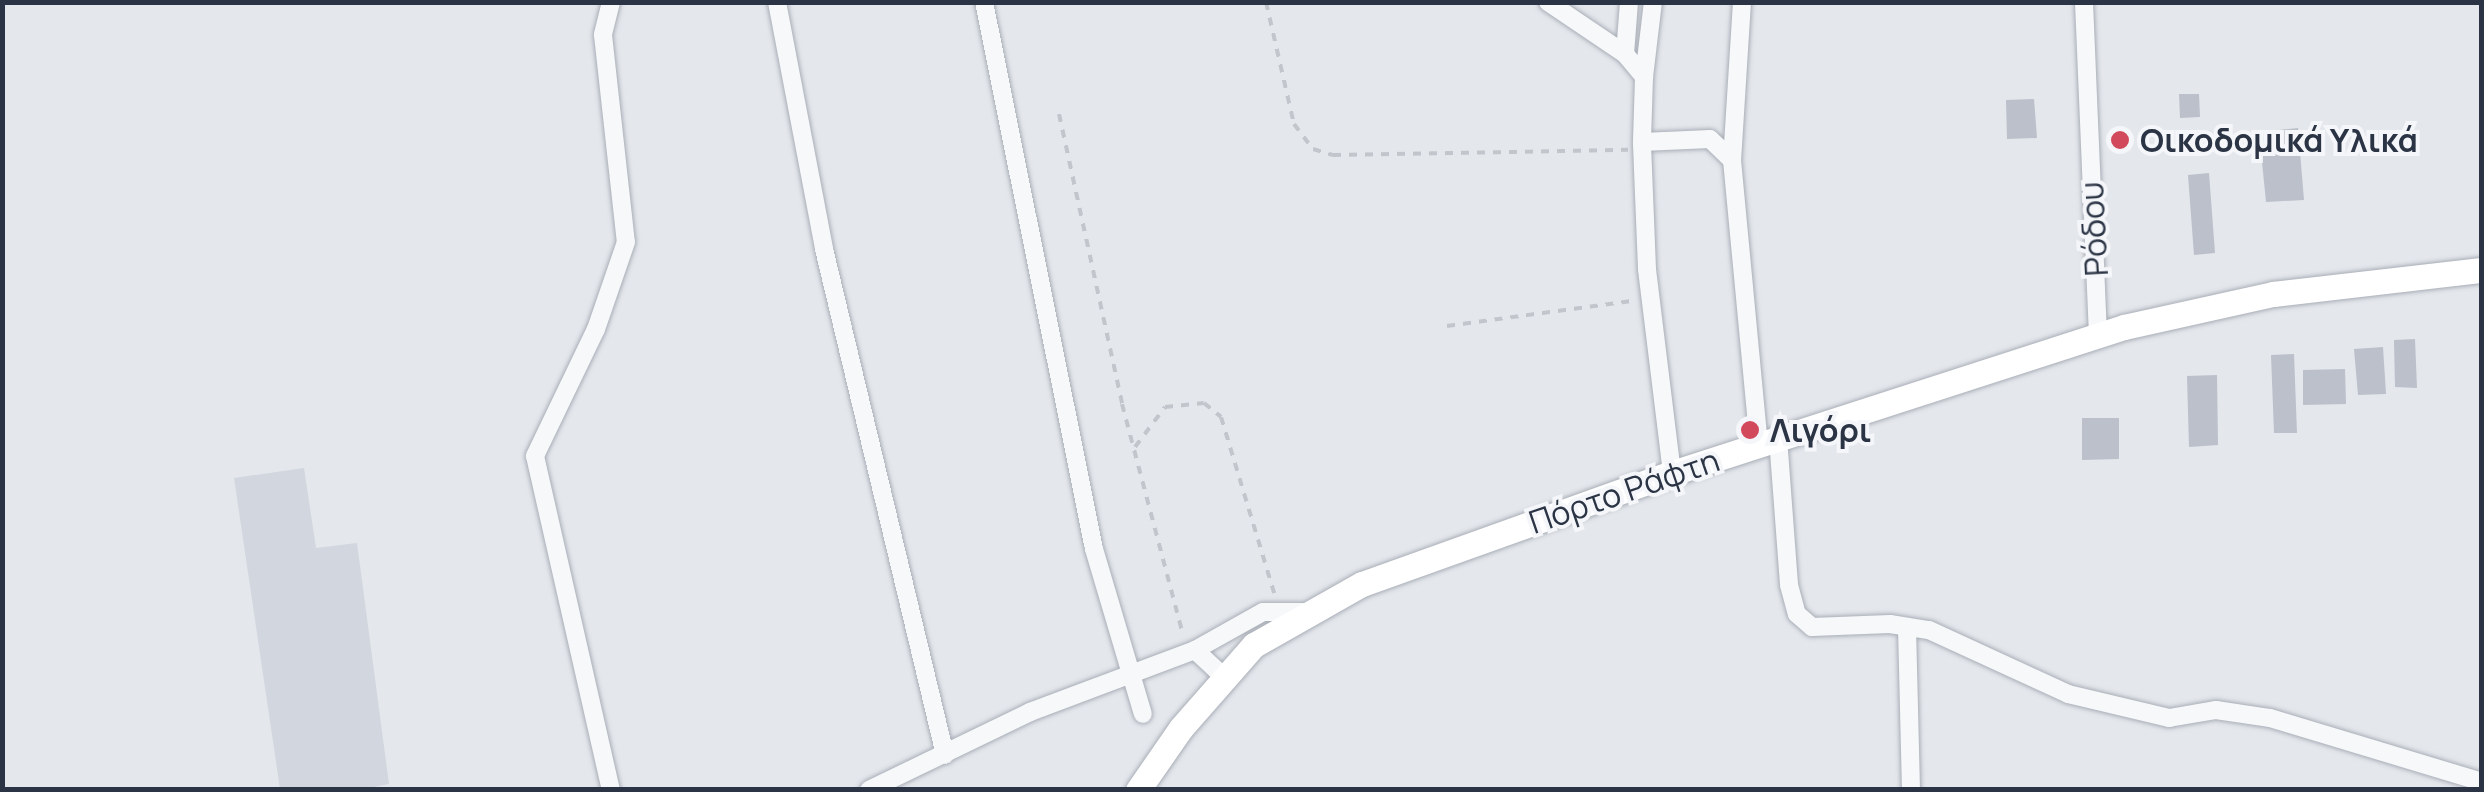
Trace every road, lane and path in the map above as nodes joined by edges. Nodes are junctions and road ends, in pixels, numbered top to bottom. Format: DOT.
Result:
graph roads {
  1 [pos="611,2"];
  2 [pos="777,2"];
  3 [pos="984,2"];
  4 [pos="1266,2"];
  5 [pos="1548,2"];
  6 [pos="1630,2"];
  7 [pos="1653,2"];
  8 [pos="1742,2"];
  9 [pos="2084,2"];
  10 [pos="1625,54"];
  11 [pos="1644,77"];
  12 [pos="1059,114"];
  13 [pos="1642,146"];
  14 [pos="1732,160"];
  15 [pos="2482,270"];
  16 [pos="1652,306"];
  17 [pos="1447,326"];
  18 [pos="2098,335"];
  19 [pos="1769,441"];
  20 [pos="1134,449"];
  21 [pos="1672,473"];
  22 [pos="1278,608"];
  23 [pos="1304,612"];
  24 [pos="1907,627"];
  25 [pos="1195,650"];
  26 [pos="1128,674"];
  27 [pos="1224,676"];
  28 [pos="1143,714"];
  29 [pos="945,755"];
  30 [pos="2482,782"];
  31 [pos="611,790"];
  32 [pos="869,790"];
  33 [pos="1138,790"];
  34 [pos="1912,790"];
  1 -- 31 [label="street"];
  2 -- 29 [label="street"];
  3 -- 26 [label="street"];
  4 -- 13 [label="path"];
  5 -- 10 [label="street"];
  6 -- 10 [label="street"];
  7 -- 11 [label="street"];
  8 -- 14 [label="street"];
  9 -- 18 [label="street, Ρόδου"];
  10 -- 11 [label="street"];
  11 -- 13 [label="street"];
  12 -- 20 [label="path"];
  13 -- 14 [label="street"];
  13 -- 16 [label="street"];
  14 -- 19 [label="street"];
  15 -- 18 [label="main road, Πόρτο Ράφτη"];
  16 -- 17 [label="path"];
  16 -- 21 [label="street"];
  18 -- 19 [label="main road, Πόρτο Ράφτη"];
  19 -- 21 [label="main road, Πόρτο Ράφτη"];
  19 -- 24 [label="street"];
  20 -- 22 [label="path"];
  20 -- 25 [label="path"];
  21 -- 23 [label="main road, Πόρτο Ράφτη"];
  22 -- 23 [label="street"];
  22 -- 25 [label="street"];
  23 -- 27 [label="main road, Πόρτο Ράφτη"];
  24 -- 30 [label="street"];
  24 -- 34 [label="street"];
  25 -- 26 [label="street"];
  25 -- 27 [label="street"];
  26 -- 28 [label="street"];
  26 -- 29 [label="street"];
  27 -- 33 [label="main road, Πόρτο Ράφτη"];
  29 -- 32 [label="street"];
}
